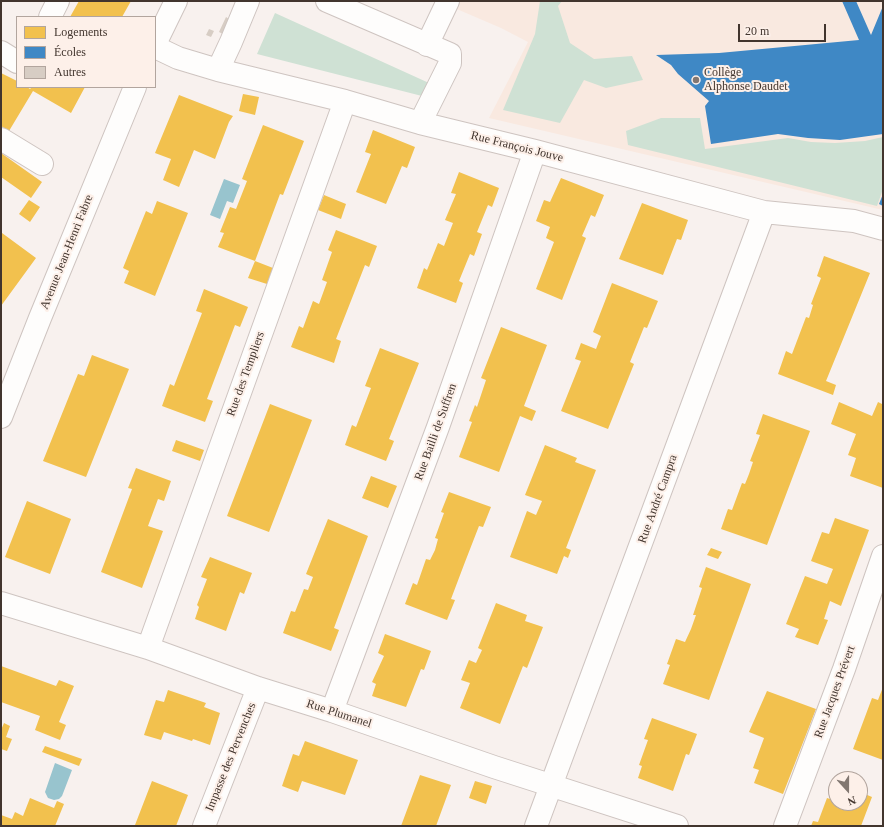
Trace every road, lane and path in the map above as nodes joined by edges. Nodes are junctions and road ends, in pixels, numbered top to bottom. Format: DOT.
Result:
graph roads {
  1 [pos="58,1"];
  2 [pos="176,1"];
  3 [pos="248,1"];
  4 [pos="327,1"];
  5 [pos="448,1"];
  6 [pos="50,16"];
  7 [pos="156,42"];
  8 [pos="427,45"];
  9 [pos="156,47"];
  10 [pos="1,52"];
  11 [pos="16,61"];
  12 [pos="218,70"];
  13 [pos="135,88"];
  14 [pos="345,101"];
  15 [pos="420,123"];
  16 [pos="1,139"];
  17 [pos="535,151"];
  18 [pos="42,164"];
  19 [pos="764,212"];
  20 [pos="883,229"];
  21 [pos="1,417"];
  22 [pos="883,556"];
  23 [pos="1,603"];
  24 [pos="148,648"];
  25 [pos="258,688"];
  26 [pos="332,711"];
  27 [pos="552,786"];
  28 [pos="204,826"];
  29 [pos="536,826"];
  30 [pos="677,826"];
  31 [pos="784,826"];
  1 -- 6 [label="street"];
  2 -- 7 [label="street"];
  3 -- 12 [label="street"];
  4 -- 8 [label="street"];
  5 -- 8 [label="street"];
  8 -- 15 [label="street"];
  9 -- 12 [label="street, Rue François Jouve"];
  10 -- 11 [label="street"];
  12 -- 14 [label="street, Rue François Jouve"];
  13 -- 21 [label="street, Avenue Jean-Henri Fabre"];
  14 -- 15 [label="street, Rue François Jouve"];
  14 -- 24 [label="street, Rue des Templiers"];
  15 -- 17 [label="street, Rue François Jouve"];
  16 -- 18 [label="street"];
  17 -- 19 [label="street, Rue François Jouve"];
  17 -- 26 [label="street, Rue Bailli de Suffren"];
  19 -- 20 [label="street, Rue François Jouve"];
  19 -- 27 [label="street, Rue André Campra"];
  22 -- 31 [label="street, Rue Jacques Prévert"];
  23 -- 24 [label="street, Rue Plumanel"];
  24 -- 25 [label="street, Rue Plumanel"];
  25 -- 26 [label="street, Rue Plumanel"];
  25 -- 28 [label="street, Impasse des Pervenches"];
  26 -- 27 [label="street, Rue Plumanel"];
  27 -- 29 [label="street, Rue André Campra"];
  27 -- 30 [label="street, Rue Plumanel"];
}
